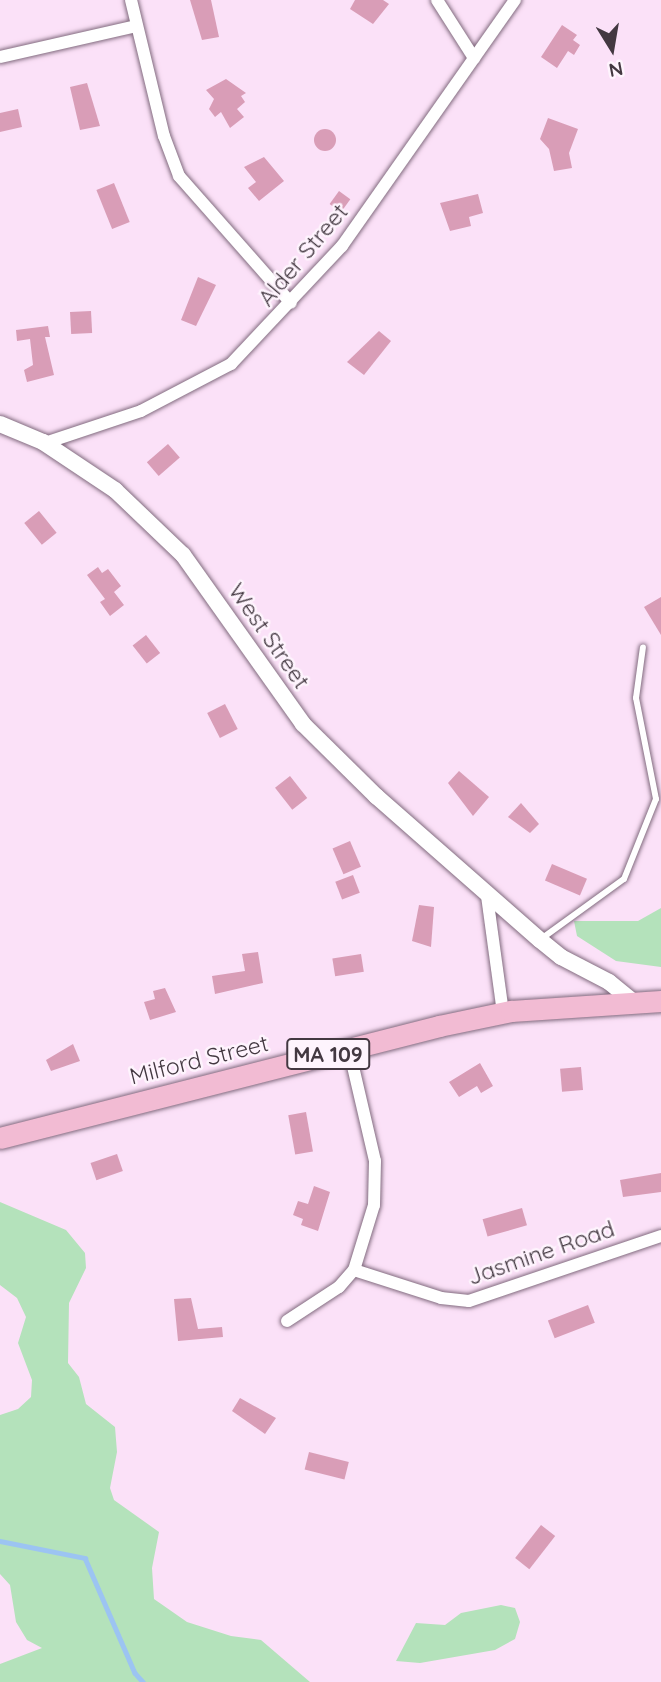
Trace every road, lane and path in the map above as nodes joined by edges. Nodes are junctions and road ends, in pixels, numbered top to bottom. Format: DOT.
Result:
graph roads {
  1 [pos="131,0"];
  2 [pos="437,0"];
  3 [pos="515,0"];
  4 [pos="136,26"];
  5 [pos="0,57"];
  6 [pos="474,58"];
  7 [pos="291,303"];
  8 [pos="0,424"];
  9 [pos="45,443"];
  10 [pos="643,646"];
  11 [pos="487,896"];
  12 [pos="540,940"];
  13 [pos="631,1000"];
  14 [pos="661,1001"];
  15 [pos="503,1013"];
  16 [pos="349,1049"];
  17 [pos="0,1138"];
  18 [pos="661,1236"];
  19 [pos="354,1270"];
  20 [pos="287,1321"];
  1 -- 4 [label="street"];
  2 -- 6 [label="street"];
  3 -- 6 [label="street, Alder Street"];
  4 -- 5 [label="street"];
  4 -- 7 [label="street"];
  6 -- 7 [label="street, Alder Street"];
  7 -- 9 [label="street, Alder Street"];
  8 -- 9 [label="street, West Street"];
  9 -- 11 [label="street, West Street"];
  10 -- 12 [label="lane"];
  11 -- 12 [label="street, West Street"];
  11 -- 15 [label="street"];
  12 -- 13 [label="street, West Street"];
  13 -- 14 [label="main road, Milford Street / MA 109"];
  13 -- 15 [label="main road, Milford Street / MA 109"];
  15 -- 16 [label="main road, Milford Street / MA 109"];
  16 -- 17 [label="main road, Milford Street / MA 109"];
  16 -- 19 [label="street"];
  18 -- 19 [label="street, Jasmine Road"];
  19 -- 20 [label="street"];
}
